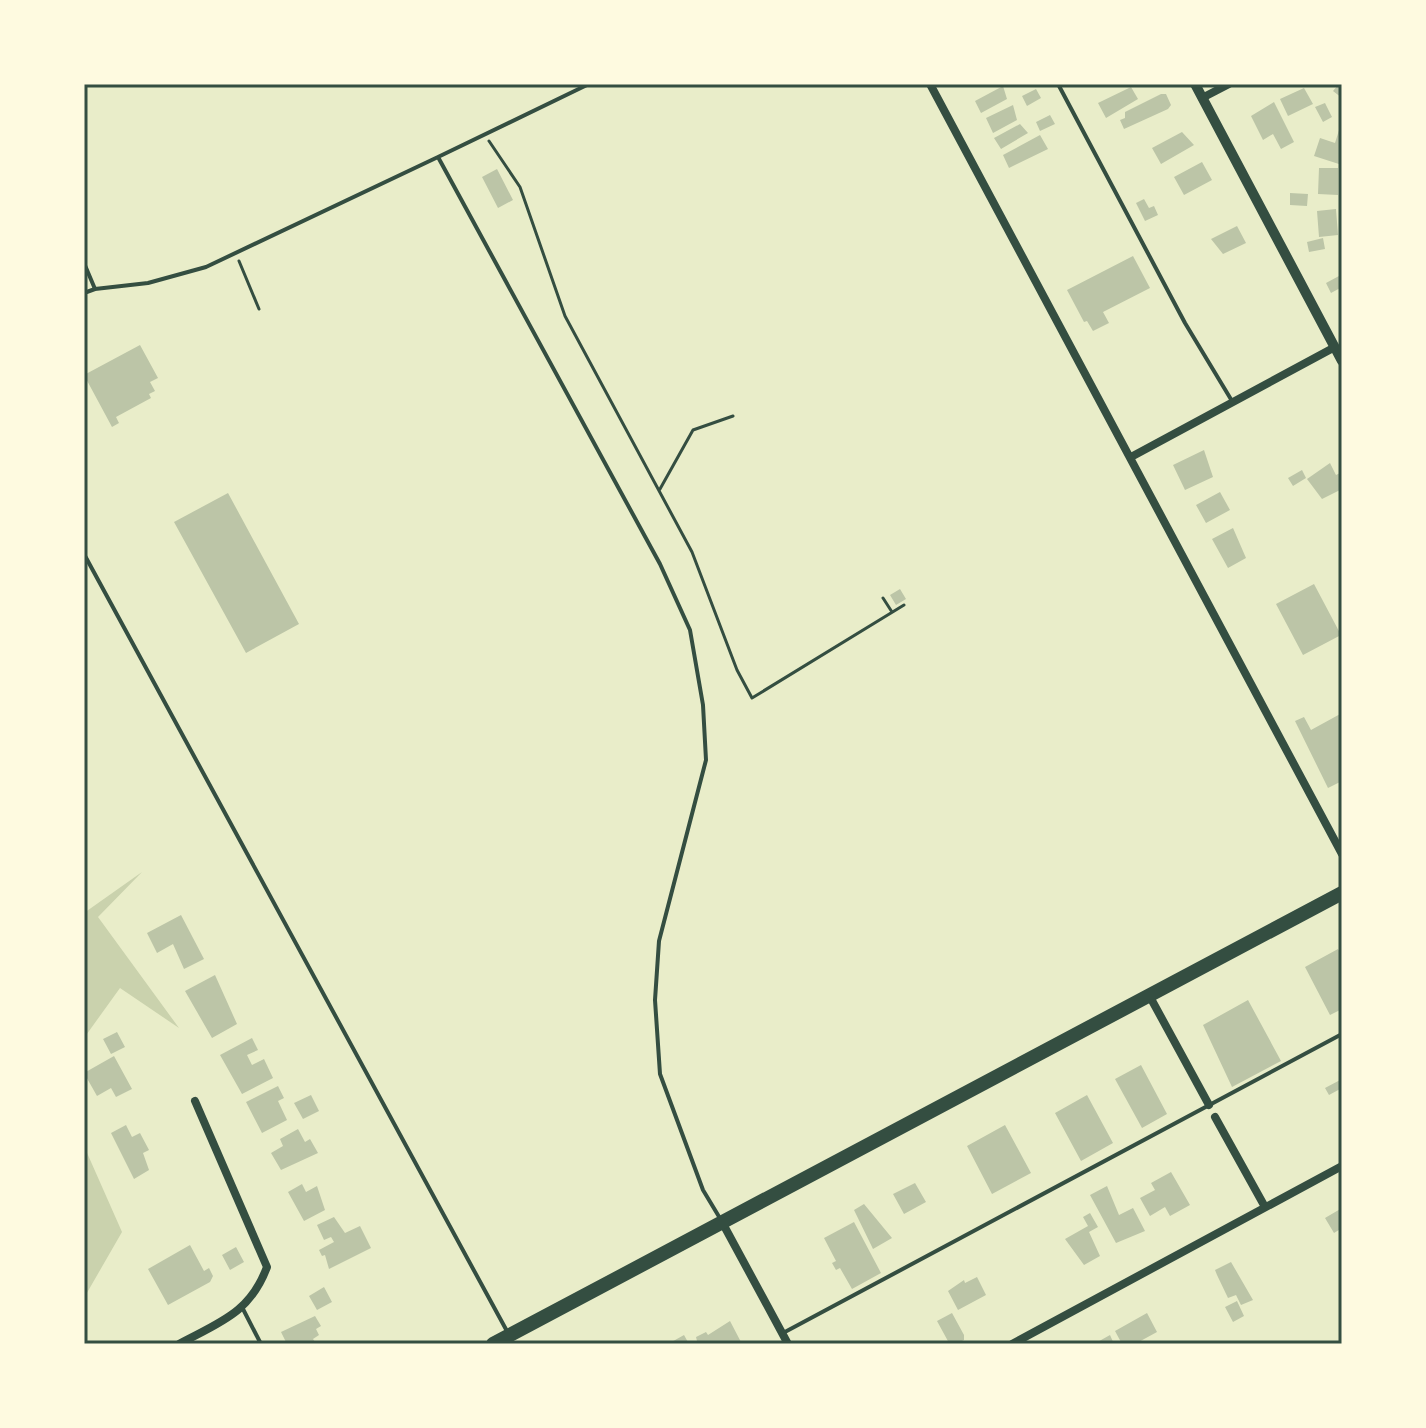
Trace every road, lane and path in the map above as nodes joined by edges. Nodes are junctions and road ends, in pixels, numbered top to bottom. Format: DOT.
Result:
graph roads {
  1 [pos="589,84"];
  2 [pos="930,84"];
  3 [pos="1058,84"];
  4 [pos="1195,84"];
  5 [pos="1229,84"];
  6 [pos="1202,98"];
  7 [pos="484,134"];
  8 [pos="438,157"];
  9 [pos="235,253"];
  10 [pos="84,263"];
  11 [pos="95,289"];
  12 [pos="84,293"];
  13 [pos="259,309"];
  14 [pos="1335,347"];
  15 [pos="1342,360"];
  16 [pos="1233,402"];
  17 [pos="733,416"];
  18 [pos="1131,457"];
  19 [pos="660,489"];
  20 [pos="84,554"];
  21 [pos="883,598"];
  22 [pos="904,605"];
  23 [pos="892,612"];
  24 [pos="1342,854"];
  25 [pos="1342,893"];
  26 [pos="1149,995"];
  27 [pos="1342,1034"];
  28 [pos="195,1101"];
  29 [pos="1209,1105"];
  30 [pos="1215,1117"];
  31 [pos="1342,1166"];
  32 [pos="1265,1207"];
  33 [pos="722,1222"];
  34 [pos="243,1309"];
  35 [pos="783,1333"];
  36 [pos="512,1340"];
  37 [pos="179,1344"];
  38 [pos="261,1344"];
  39 [pos="493,1344"];
  40 [pos="788,1344"];
  41 [pos="1012,1344"];
  1 -- 7 [label="lane"];
  2 -- 18 [label="street"];
  3 -- 16 [label="lane"];
  4 -- 6 [label="street"];
  5 -- 6 [label="street"];
  6 -- 14 [label="street"];
  7 -- 8 [label="lane"];
  7 -- 19 [label="path"];
  8 -- 9 [label="lane"];
  8 -- 33 [label="lane"];
  9 -- 11 [label="lane"];
  9 -- 13 [label="path"];
  10 -- 11 [label="lane"];
  11 -- 12 [label="lane"];
  14 -- 15 [label="street"];
  14 -- 16 [label="street"];
  16 -- 18 [label="street"];
  17 -- 19 [label="path"];
  18 -- 24 [label="street"];
  19 -- 23 [label="path"];
  20 -- 36 [label="lane"];
  21 -- 23 [label="path"];
  22 -- 23 [label="path"];
  25 -- 26 [label="highway"];
  26 -- 29 [label="street"];
  26 -- 33 [label="highway"];
  27 -- 29 [label="lane"];
  28 -- 34 [label="street"];
  29 -- 35 [label="lane"];
  30 -- 32 [label="street"];
  31 -- 32 [label="street"];
  32 -- 41 [label="street"];
  33 -- 35 [label="street"];
  33 -- 36 [label="highway"];
  34 -- 37 [label="street"];
  34 -- 38 [label="lane"];
  35 -- 40 [label="street"];
  36 -- 39 [label="highway"];
}
